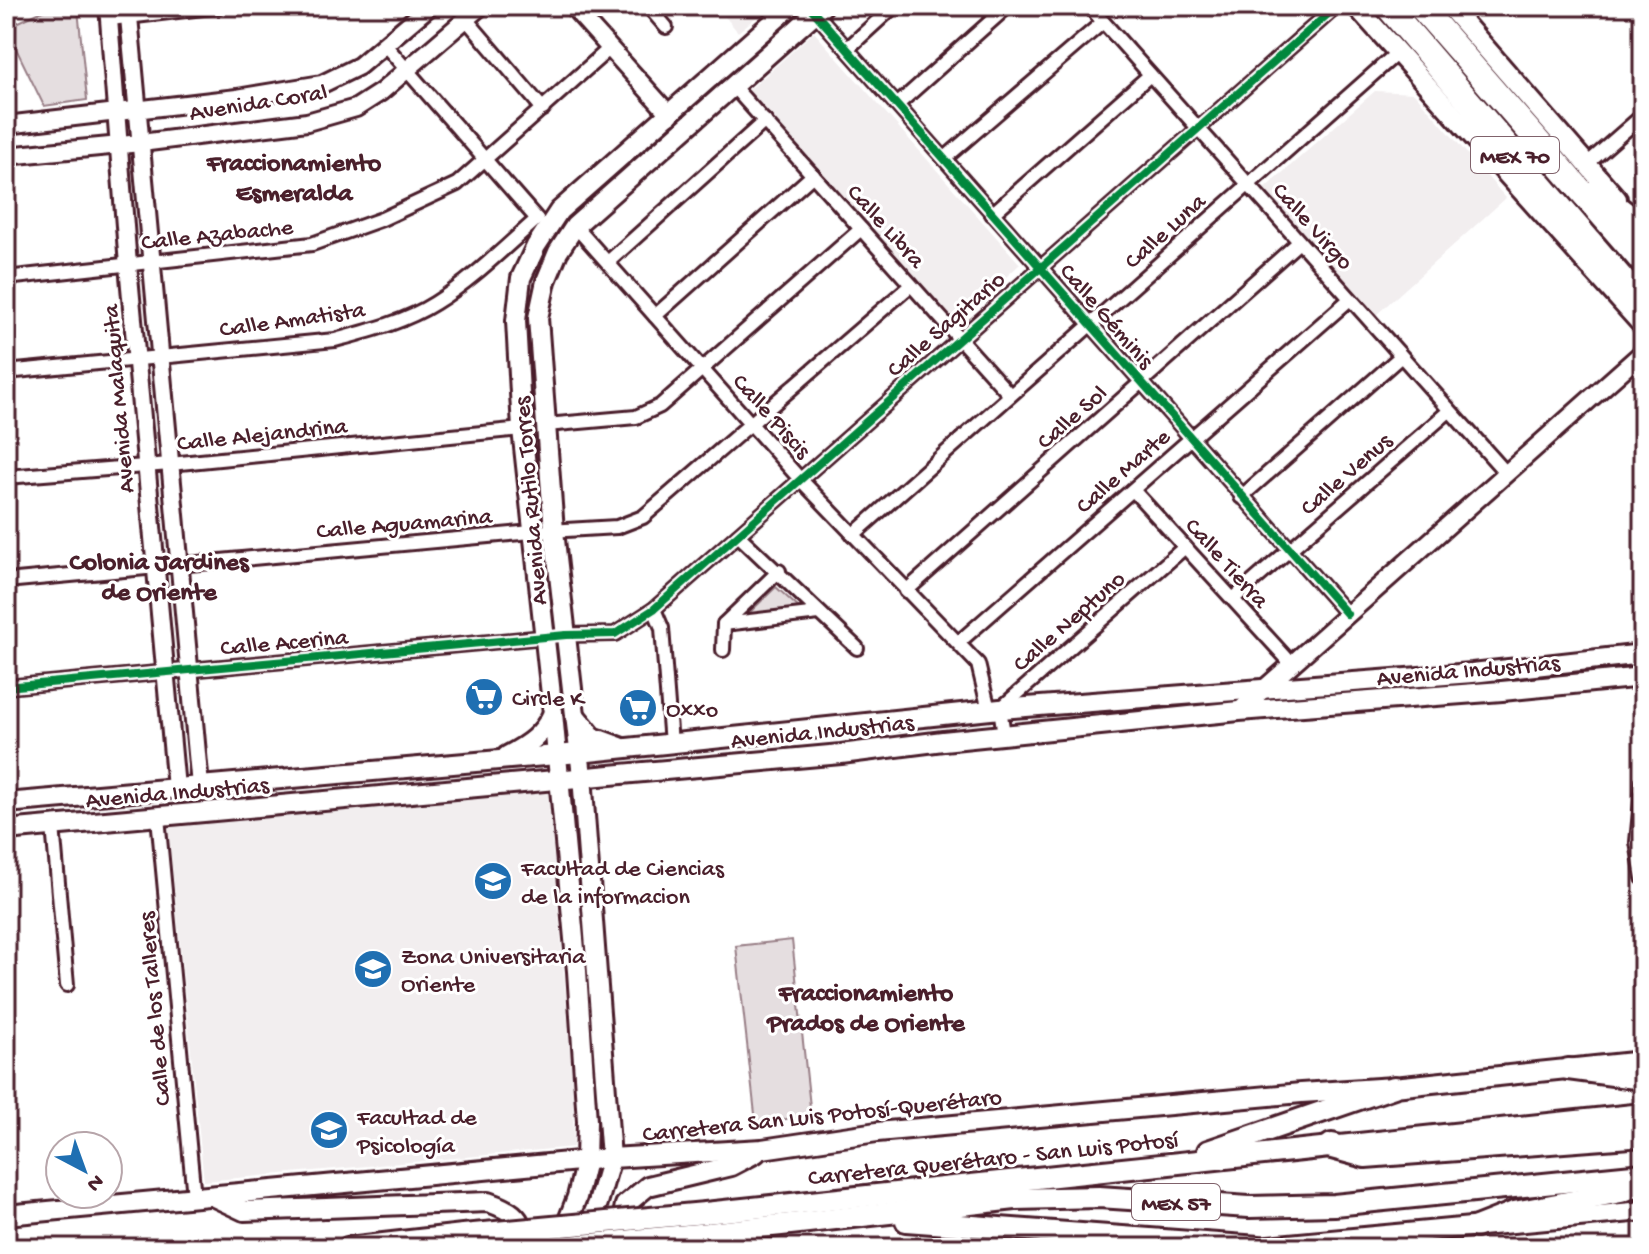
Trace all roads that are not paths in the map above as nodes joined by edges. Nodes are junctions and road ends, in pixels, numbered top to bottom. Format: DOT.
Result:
graph roads {
  1 [pos="220,6"];
  2 [pos="430,6"];
  3 [pos="481,6"];
  4 [pos="572,6"];
  5 [pos="648,6"];
  6 [pos="791,6"];
  7 [pos="894,6"];
  8 [pos="1008,6"];
  9 [pos="1089,6"];
  10 [pos="1337,6"];
  11 [pos="1356,6"];
  12 [pos="1379,6"];
  13 [pos="1387,6"];
  14 [pos="1420,6"];
  15 [pos="1449,6"];
  16 [pos="816,8"];
  17 [pos="128,11"];
  18 [pos="109,12"];
  19 [pos="466,19"];
  20 [pos="1103,22"];
  21 [pos="666,27"];
  22 [pos="385,45"];
  23 [pos="610,48"];
  24 [pos="847,49"];
  25 [pos="1397,53"];
  26 [pos="407,70"];
  27 [pos="1150,75"];
  28 [pos="732,85"];
  29 [pos="897,105"];
  30 [pos="543,109"];
  31 [pos="137,110"];
  32 [pos="117,113"];
  33 [pos="670,115"];
  34 [pos="1643,115"];
  35 [pos="765,121"];
  36 [pos="6,125"];
  37 [pos="1199,129"];
  38 [pos="141,143"];
  39 [pos="121,145"];
  40 [pos="1547,153"];
  41 [pos="6,156"];
  42 [pos="944,159"];
  43 [pos="485,160"];
  44 [pos="1587,164"];
  45 [pos="1504,170"];
  46 [pos="813,175"];
  47 [pos="1248,185"];
  48 [pos="992,214"];
  49 [pos="544,221"];
  50 [pos="575,226"];
  51 [pos="1643,228"];
  52 [pos="861,229"];
  53 [pos="1299,242"];
  54 [pos="608,262"];
  55 [pos="1643,262"];
  56 [pos="152,263"];
  57 [pos="128,265"];
  58 [pos="1039,267"];
  59 [pos="6,278"];
  60 [pos="911,285"];
  61 [pos="1350,299"];
  62 [pos="1643,304"];
  63 [pos="655,316"];
  64 [pos="1091,325"];
  65 [pos="1643,326"];
  66 [pos="959,339"];
  67 [pos="1643,352"];
  68 [pos="161,357"];
  69 [pos="1400,357"];
  70 [pos="138,359"];
  71 [pos="703,370"];
  72 [pos="6,372"];
  73 [pos="1142,383"];
  74 [pos="1010,395"];
  75 [pos="1449,411"];
  76 [pos="750,424"];
  77 [pos="546,425"];
  78 [pos="522,429"];
  79 [pos="1191,439"];
  80 [pos="170,464"];
  81 [pos="147,465"];
  82 [pos="1506,473"];
  83 [pos="6,477"];
  84 [pos="799,478"];
  85 [pos="1133,490"];
  86 [pos="1241,497"];
  87 [pos="554,531"];
  88 [pos="532,532"];
  89 [pos="738,535"];
  90 [pos="853,535"];
  91 [pos="1185,547"];
  92 [pos="1290,551"];
  93 [pos="179,565"];
  94 [pos="156,567"];
  95 [pos="779,571"];
  96 [pos="6,581"];
  97 [pos="906,591"];
  98 [pos="1233,599"];
  99 [pos="654,609"];
  100 [pos="819,613"];
  101 [pos="1347,614"];
  102 [pos="724,624"];
  103 [pos="566,635"];
  104 [pos="544,637"];
  105 [pos="959,642"];
  106 [pos="857,648"];
  107 [pos="723,650"];
  108 [pos="1643,654"];
  109 [pos="1291,663"];
  110 [pos="1534,667"];
  111 [pos="190,670"];
  112 [pos="166,672"];
  113 [pos="1643,677"];
  114 [pos="6,687"];
  115 [pos="1264,688"];
  116 [pos="1206,692"];
  117 [pos="1485,692"];
  118 [pos="994,710"];
  119 [pos="1239,711"];
  120 [pos="553,713"];
  121 [pos="1207,714"];
  122 [pos="575,715"];
  123 [pos="1004,734"];
  124 [pos="671,744"];
  125 [pos="623,748"];
  126 [pos="579,753"];
  127 [pos="556,755"];
  128 [pos="500,760"];
  129 [pos="582,776"];
  130 [pos="558,778"];
  131 [pos="1643,781"];
  132 [pos="200,786"];
  133 [pos="176,788"];
  134 [pos="6,803"];
  135 [pos="158,817"];
  136 [pos="53,826"];
  137 [pos="6,830"];
  138 [pos="1643,878"];
  139 [pos="67,985"];
  140 [pos="1643,1061"];
  141 [pos="1568,1069"];
  142 [pos="1643,1079"];
  143 [pos="1394,1087"];
  144 [pos="1643,1114"];
  145 [pos="1643,1134"];
  146 [pos="1332,1146"];
  147 [pos="762,1149"];
  148 [pos="611,1158"];
  149 [pos="586,1160"];
  150 [pos="1166,1165"];
  151 [pos="1643,1174"];
  152 [pos="1643,1183"];
  153 [pos="202,1196"];
  154 [pos="1643,1211"];
  155 [pos="6,1215"];
  156 [pos="854,1217"];
  157 [pos="707,1223"];
  158 [pos="1476,1227"];
  159 [pos="1252,1247"];
  160 [pos="348,1248"];
  161 [pos="525,1248"];
  162 [pos="549,1248"];
  163 [pos="558,1248"];
  164 [pos="579,1248"];
  165 [pos="626,1248"];
  1 -- 17 [label="street"];
  2 -- 22 [label="street, Avenida Coral"];
  3 -- 19 [label="street, Avenida Coral"];
  4 -- 23 [label="street"];
  5 -- 21 [label="street"];
  6 -- 33 [label="main road, Avenida Rutilo Torres"];
  7 -- 24 [label="street"];
  8 -- 29 [label="street"];
  9 -- 20 [label="street, Calle Virgo"];
  10 -- 37 [label="street, Calle Sagitario"];
  11 -- 25 [label="main road"];
  12 -- 45 [label="highway"];
  13 -- 62 [label="highway, MEX 70"];
  14 -- 40 [label="highway, MEX 70"];
  15 -- 44 [label="main road"];
  16 -- 24 [label="street, Calle Géminis"];
  16 -- 28 [label="main road, Avenida Rutilo Torres"];
  17 -- 18 [label="street"];
  17 -- 31 [label="street, Avenida Malaquita"];
  18 -- 32 [label="street, Avenida Malaquita"];
  19 -- 26 [label="street, Avenida Coral"];
  19 -- 30 [label="street"];
  20 -- 27 [label="street, Calle Virgo"];
  20 -- 42 [label="street"];
  22 -- 26 [label="street"];
  22 -- 31 [label="street, Avenida Coral"];
  23 -- 30 [label="street, Calle Azabache"];
  23 -- 33 [label="street"];
  24 -- 29 [label="street, Calle Géminis"];
  25 -- 45 [label="main road"];
  25 -- 47 [label="street, Calle Luna"];
  26 -- 38 [label="street, Avenida Coral"];
  26 -- 43 [label="street"];
  27 -- 37 [label="street, Calle Virgo"];
  27 -- 48 [label="street"];
  28 -- 35 [label="street, Calle Libra"];
  28 -- 50 [label="main road, Avenida Rutilo Torres"];
  29 -- 42 [label="street, Calle Géminis"];
  30 -- 43 [label="street, Calle Azabache"];
  31 -- 32 [label="street, Avenida Coral"];
  31 -- 38 [label="street, Avenida Malaquita"];
  32 -- 36 [label="street, Avenida Coral"];
  32 -- 39 [label="street, Avenida Malaquita"];
  33 -- 49 [label="main road, Avenida Rutilo Torres"];
  34 -- 44 [label="street"];
  35 -- 46 [label="street, Calle Libra"];
  35 -- 54 [label="street"];
  37 -- 47 [label="street, Calle Virgo"];
  37 -- 58 [label="street, Calle Sagitario"];
  38 -- 39 [label="street, Avenida Coral"];
  38 -- 56 [label="street, Avenida Malaquita"];
  39 -- 41 [label="street, Avenida Coral"];
  39 -- 57 [label="street, Avenida Malaquita"];
  40 -- 51 [label="highway"];
  40 -- 55 [label="highway, MEX 70"];
  42 -- 48 [label="street, Calle Géminis"];
  43 -- 49 [label="street"];
  43 -- 56 [label="street, Calle Azabache"];
  44 -- 51 [label="main road"];
  45 -- 65 [label="main road"];
  46 -- 52 [label="street, Calle Libra"];
  46 -- 63 [label="street"];
  47 -- 53 [label="street, Calle Virgo"];
  47 -- 64 [label="street, Calle Luna"];
  48 -- 58 [label="street, Calle Géminis"];
  49 -- 68 [label="street, Calle Amatista"];
  49 -- 78 [label="main road, Avenida Rutilo Torres"];
  50 -- 54 [label="street, Calle Piscis"];
  50 -- 77 [label="main road, Avenida Rutilo Torres"];
  52 -- 60 [label="street, Calle Libra"];
  52 -- 71 [label="street"];
  53 -- 61 [label="street, Calle Virgo"];
  53 -- 73 [label="street, Calle Sol"];
  54 -- 63 [label="street, Calle Piscis"];
  56 -- 57 [label="street, Calle Azabache"];
  56 -- 68 [label="street, Avenida Malaquita"];
  57 -- 59 [label="street, Calle Azabache"];
  57 -- 70 [label="street, Avenida Malaquita"];
  58 -- 64 [label="street, Calle Géminis"];
  58 -- 66 [label="street, Calle Sagitario"];
  60 -- 66 [label="street, Calle Libra"];
  60 -- 76 [label="street, Calle Aguamarina"];
  61 -- 69 [label="street, Calle Virgo"];
  61 -- 79 [label="street, Calle Marte"];
  63 -- 71 [label="street, Calle Piscis"];
  64 -- 73 [label="street, Calle Géminis"];
  64 -- 74 [label="street, Calle Luna"];
  66 -- 74 [label="street, Calle Libra"];
  66 -- 84 [label="street, Calle Sagitario"];
  67 -- 82 [label="street"];
  68 -- 70 [label="street, Calle Amatista"];
  68 -- 80 [label="street, Avenida Malaquita"];
  69 -- 75 [label="street, Calle Virgo"];
  69 -- 86 [label="street"];
  70 -- 72 [label="street, Calle Amatista"];
  70 -- 81 [label="street, Avenida Malaquita"];
  71 -- 76 [label="street, Calle Piscis"];
  71 -- 77 [label="street"];
  73 -- 79 [label="street, Calle Géminis"];
  73 -- 97 [label="street, Calle Sol"];
  74 -- 90 [label="street, Calle Luna"];
  75 -- 82 [label="street, Calle Virgo"];
  75 -- 92 [label="street, Calle Venus"];
  76 -- 84 [label="street, Calle Piscis"];
  76 -- 87 [label="street, Calle Aguamarina"];
  77 -- 87 [label="main road, Avenida Rutilo Torres"];
  78 -- 80 [label="street, Calle Alejandrina"];
  78 -- 88 [label="main road, Avenida Rutilo Torres"];
  79 -- 85 [label="street, Calle Marte"];
  79 -- 86 [label="street, Calle Géminis"];
  80 -- 81 [label="street, Calle Alejandrina"];
  80 -- 93 [label="street, Avenida Malaquita"];
  81 -- 83 [label="street, Calle Alejandrina"];
  81 -- 94 [label="street, Avenida Malaquita"];
  82 -- 101 [label="street"];
  84 -- 89 [label="street, Calle Sagitario"];
  84 -- 90 [label="street, Calle Piscis"];
  85 -- 91 [label="street, Calle Tierra"];
  85 -- 105 [label="street, Calle Marte"];
  86 -- 92 [label="street, Calle Géminis"];
  87 -- 88 [label="street, Calle Aguamarina"];
  87 -- 103 [label="main road, Avenida Rutilo Torres"];
  88 -- 93 [label="street, Calle Aguamarina"];
  88 -- 104 [label="main road, Avenida Rutilo Torres"];
  89 -- 95 [label="street"];
  89 -- 99 [label="street, Calle Sagitario"];
  90 -- 97 [label="street, Calle Piscis"];
  91 -- 98 [label="street, Calle Tierra"];
  91 -- 118 [label="street, Calle Neptuno"];
  92 -- 98 [label="street, Calle Venus"];
  92 -- 101 [label="street, Calle Géminis"];
  93 -- 94 [label="street, Calle Aguamarina"];
  93 -- 111 [label="street, Avenida Malaquita"];
  94 -- 96 [label="street, Calle Aguamarina"];
  94 -- 112 [label="street, Avenida Malaquita"];
  95 -- 100 [label="street"];
  95 -- 102 [label="street"];
  97 -- 105 [label="street, Calle Piscis"];
  98 -- 109 [label="street, Calle Tierra"];
  99 -- 103 [label="street, Calle Sagitario"];
  99 -- 124 [label="street"];
  100 -- 102 [label="street"];
  100 -- 106 [label="street"];
  101 -- 109 [label="street"];
  102 -- 107 [label="street"];
  103 -- 104 [label="street, Calle Acerina"];
  103 -- 122 [label="main road, Avenida Rutilo Torres"];
  104 -- 111 [label="street, Calle Acerina"];
  104 -- 120 [label="main road, Avenida Rutilo Torres"];
  105 -- 118 [label="street, Calle Piscis"];
  108 -- 110 [label="main road, Avenida Industrias"];
  109 -- 115 [label="street"];
  110 -- 115 [label="main road, Avenida Industrias"];
  110 -- 117 [label="main road"];
  111 -- 112 [label="street, Calle Acerina"];
  111 -- 132 [label="street, Avenida Malaquita"];
  112 -- 114 [label="street, Calle Acerina"];
  112 -- 133 [label="street, Avenida Malaquita"];
  113 -- 117 [label="main road, Avenida Industrias"];
  115 -- 116 [label="main road, Avenida Industrias"];
  115 -- 119 [label="street"];
  116 -- 118 [label="main road, Avenida Industrias"];
  116 -- 121 [label="main road"];
  117 -- 119 [label="main road, Avenida Industrias"];
  118 -- 123 [label="street"];
  118 -- 124 [label="main road, Avenida Industrias"];
  119 -- 121 [label="main road, Avenida Industrias"];
  120 -- 127 [label="main road, Avenida Rutilo Torres"];
  120 -- 128 [label="main road"];
  121 -- 123 [label="main road, Avenida Industrias"];
  122 -- 125 [label="main road"];
  122 -- 126 [label="main road, Avenida Rutilo Torres"];
  123 -- 129 [label="main road, Avenida Industrias"];
  124 -- 125 [label="main road, Avenida Industrias"];
  125 -- 126 [label="main road, Avenida Industrias"];
  126 -- 127 [label="main road, Avenida Industrias"];
  126 -- 129 [label="main road, Avenida Rutilo Torres"];
  127 -- 128 [label="main road, Avenida Industrias"];
  127 -- 130 [label="main road, Avenida Rutilo Torres"];
  128 -- 132 [label="main road, Avenida Industrias"];
  129 -- 130 [label="main road, Avenida Industrias"];
  129 -- 148 [label="main road, Avenida Rutilo Torres"];
  130 -- 135 [label="main road, Avenida Industrias"];
  130 -- 149 [label="main road, Avenida Rutilo Torres"];
  131 -- 138 [label="street"];
  132 -- 133 [label="main road, Avenida Industrias"];
  133 -- 134 [label="main road, Avenida Industrias"];
  135 -- 136 [label="main road, Avenida Industrias"];
  135 -- 153 [label="street, Calle de los Talleres"];
  136 -- 137 [label="main road, Avenida Industrias"];
  136 -- 139 [label="street"];
  140 -- 141 [label="main road, Carretera San Luis Potosí-Querétaro"];
  141 -- 142 [label="highway"];
  141 -- 143 [label="main road, Carretera San Luis Potosí-Querétaro"];
  143 -- 147 [label="main road, Carretera San Luis Potosí-Querétaro"];
  143 -- 150 [label="highway"];
  144 -- 146 [label="highway, Carretera Querétaro - San Luis Potosí / MEX 57"];
  145 -- 146 [label="highway"];
  146 -- 150 [label="highway, Carretera Querétaro - San Luis Potosí / MEX 57"];
  147 -- 148 [label="main road, Carretera San Luis Potosí-Querétaro"];
  147 -- 165 [label="main road"];
  148 -- 149 [label="main road, Carretera San Luis Potosí-Querétaro"];
  148 -- 164 [label="main road, Avenida Rutilo Torres"];
  149 -- 153 [label="main road, Carretera San Luis Potosí-Querétaro"];
  149 -- 163 [label="main road, Avenida Rutilo Torres"];
  150 -- 157 [label="highway, Carretera Querétaro - San Luis Potosí / MEX 57"];
  151 -- 156 [label="highway, Carretera Querétaro - San Luis Potosí / MEX 57"];
  152 -- 158 [label="highway"];
  153 -- 155 [label="main road, Carretera San Luis Potosí-Querétaro"];
  153 -- 161 [label="main road"];
  154 -- 158 [label="main road"];
  156 -- 157 [label="highway, Carretera Querétaro - San Luis Potosí / MEX 57"];
  156 -- 159 [label="highway"];
  157 -- 160 [label="highway, Carretera Querétaro - San Luis Potosí / MEX 57, bridge"];
  157 -- 162 [label="highway, Carretera Querétaro - San Luis Potosí / MEX 57, bridge"];
  158 -- 159 [label="main road"];
}
